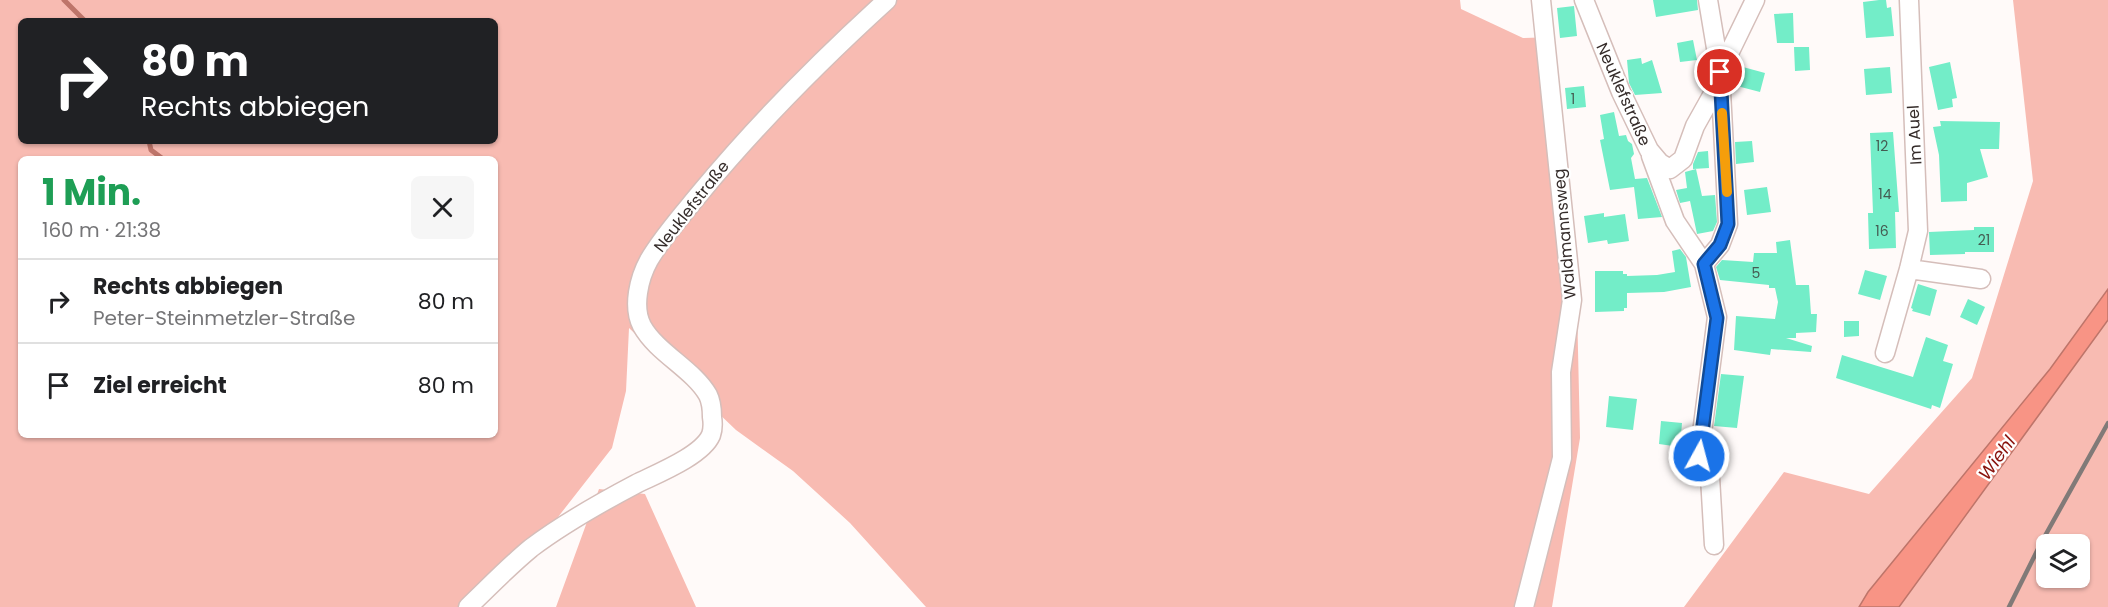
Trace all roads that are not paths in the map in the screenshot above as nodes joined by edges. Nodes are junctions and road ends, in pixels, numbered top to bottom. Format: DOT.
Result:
graph roads {
  1 [pos="888,0"];
  2 [pos="1541,0"];
  3 [pos="1584,0"];
  4 [pos="1708,0"];
  5 [pos="1755,0"];
  6 [pos="1909,0"];
  7 [pos="1720,72"];
  8 [pos="1649,150"];
  9 [pos="1704,264"];
  10 [pos="1909,269"];
  11 [pos="1981,279"];
  12 [pos="1885,353"];
  13 [pos="1713,545"];
  14 [pos="468,607"];
  15 [pos="1524,607"];
  1 -- 14 [label="street, Neuklefstraße"];
  2 -- 15 [label="street, Waldmannsweg"];
  3 -- 8 [label="street, Neuklefstraße"];
  4 -- 7 [label="street"];
  5 -- 7 [label="street, Neuklefstraße"];
  6 -- 10 [label="street, Im Auel"];
  7 -- 8 [label="street, Neuklefstraße"];
  7 -- 9 [label="street"];
  8 -- 9 [label="street"];
  9 -- 13 [label="street"];
  10 -- 11 [label="street"];
  10 -- 12 [label="street, Im Auel"];
}
